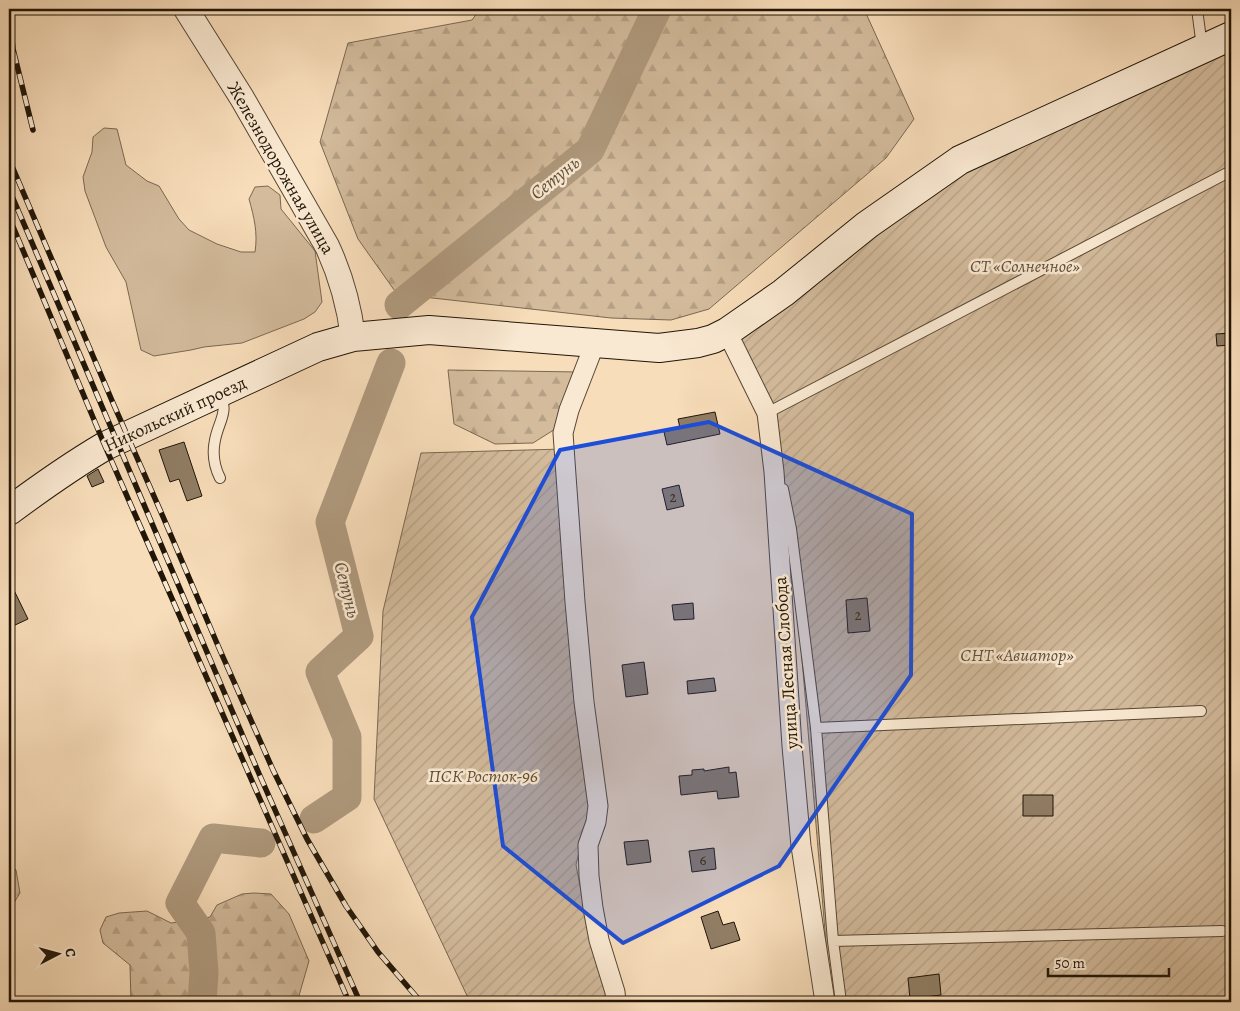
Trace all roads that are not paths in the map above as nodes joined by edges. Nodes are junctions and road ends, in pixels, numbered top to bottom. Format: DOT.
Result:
graph roads {
  1 [pos="186,9"];
  2 [pos="1197,9"];
  3 [pos="1231,36"];
  4 [pos="1203,49"];
  5 [pos="1231,171"];
  6 [pos="727,332"];
  7 [pos="353,337"];
  8 [pos="595,343"];
  9 [pos="220,392"];
  10 [pos="768,413"];
  11 [pos="220,478"];
  12 [pos="9,511"];
  13 [pos="1201,711"];
  14 [pos="816,728"];
  15 [pos="1222,931"];
  16 [pos="833,941"];
  17 [pos="616,1002"];
  18 [pos="825,1002"];
  19 [pos="841,1002"];
  1 -- 7 [label="street, Железнодорожная улица"];
  2 -- 4 [label="lane"];
  3 -- 4 [label="main road, Никольский проезд"];
  4 -- 6 [label="main road, Никольский проезд"];
  5 -- 10 [label="lane"];
  6 -- 8 [label="main road, Никольский проезд"];
  6 -- 10 [label="street, улица Лесная Слобода"];
  7 -- 8 [label="main road, Никольский проезд"];
  7 -- 9 [label="main road, Никольский проезд"];
  8 -- 17 [label="street"];
  9 -- 11 [label="lane"];
  9 -- 12 [label="main road, Никольский проезд"];
  10 -- 14 [label="lane"];
  10 -- 18 [label="street, улица Лесная Слобода"];
  13 -- 14 [label="lane"];
  14 -- 16 [label="lane"];
  15 -- 16 [label="lane"];
  16 -- 19 [label="lane"];
}
